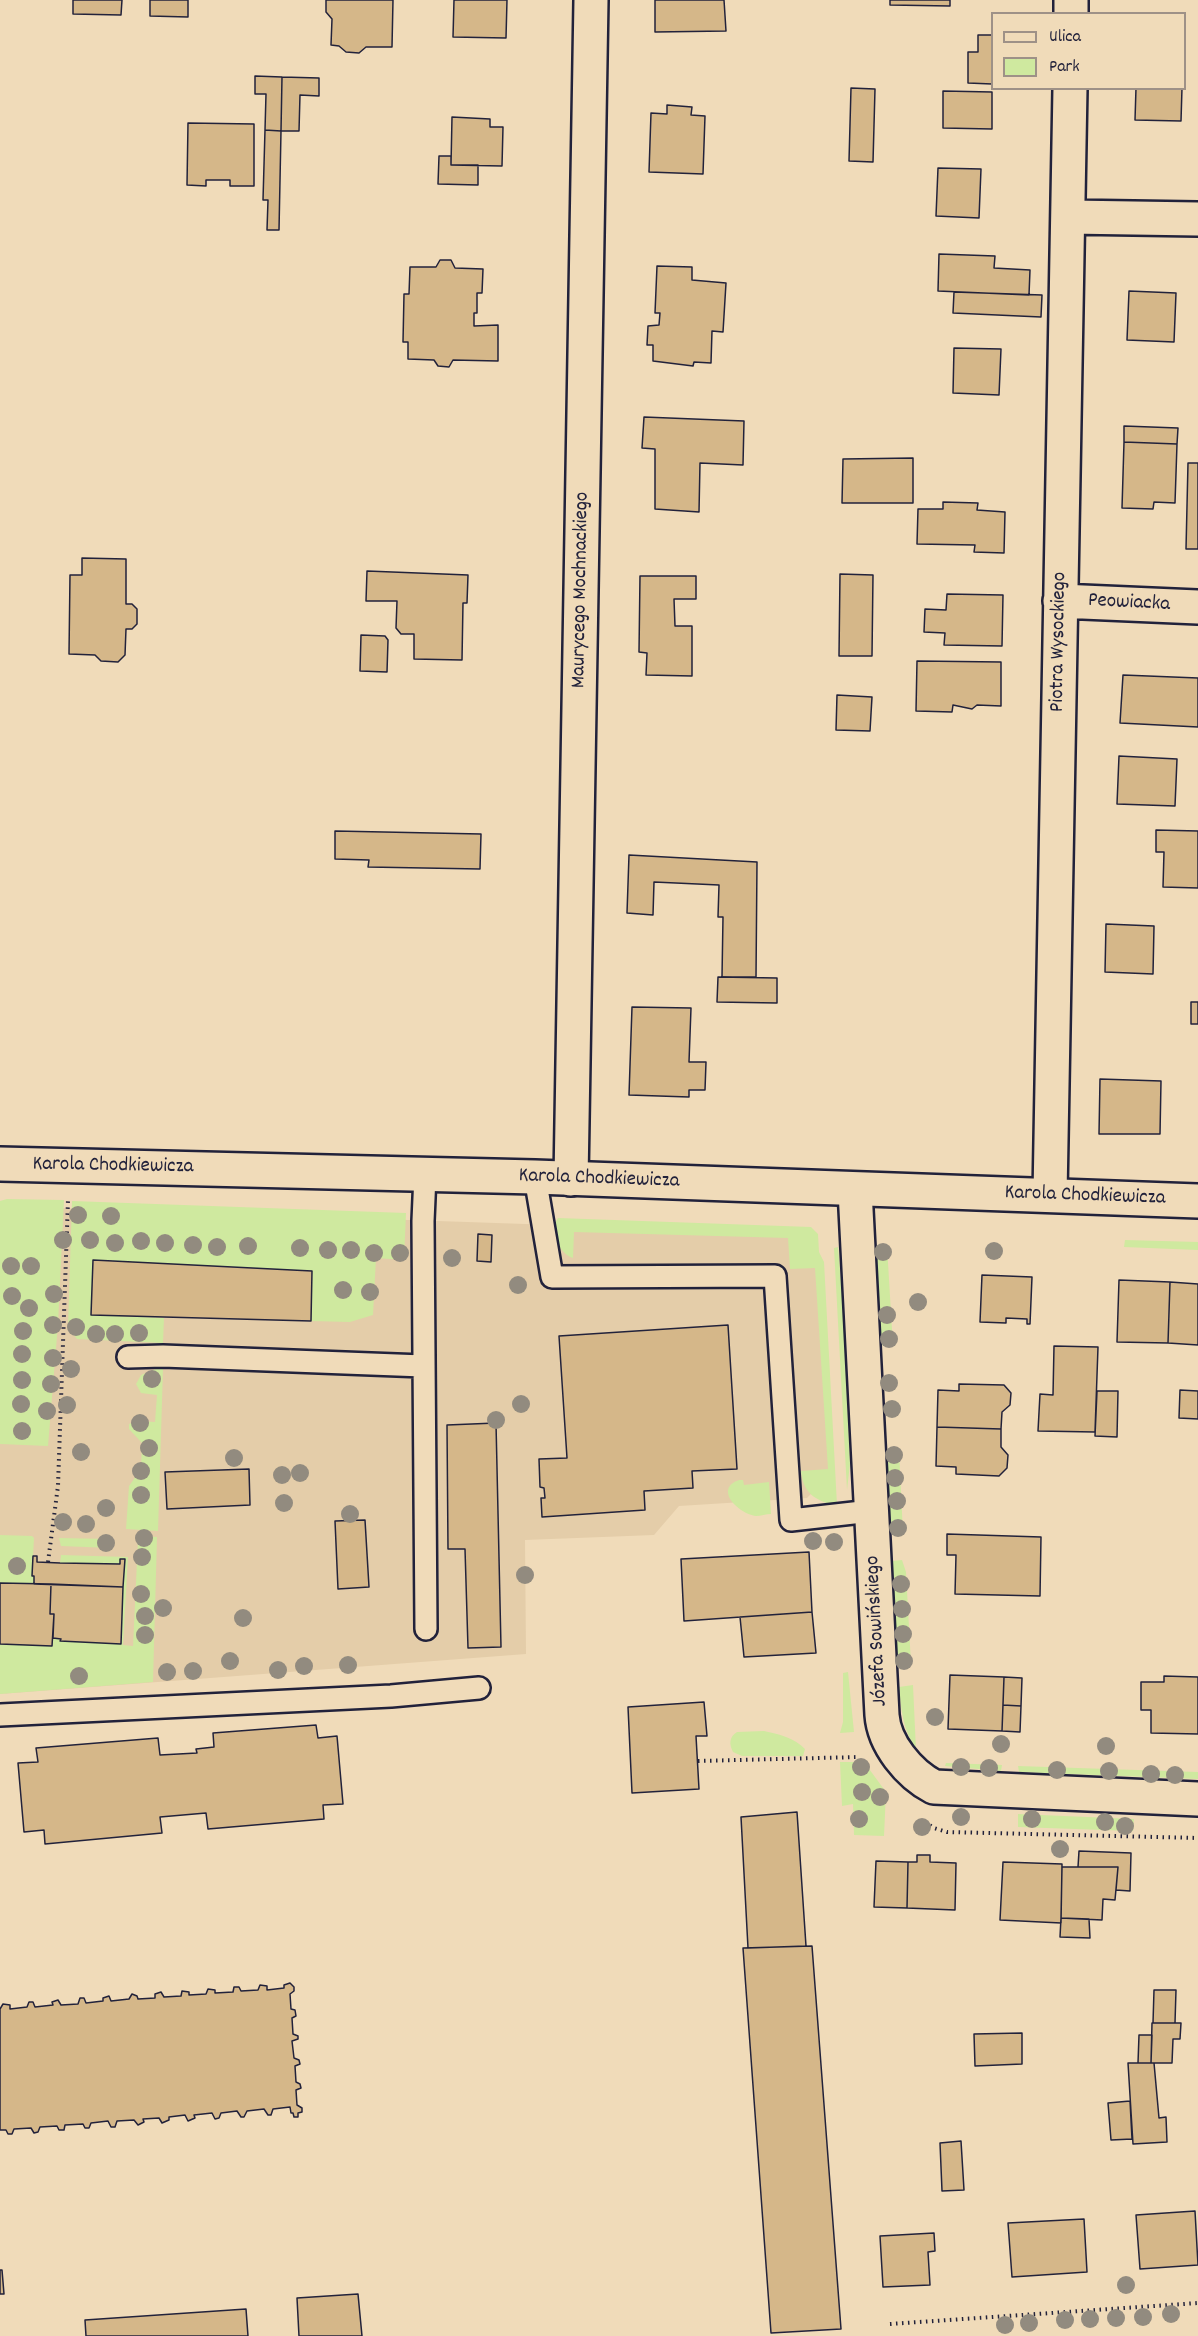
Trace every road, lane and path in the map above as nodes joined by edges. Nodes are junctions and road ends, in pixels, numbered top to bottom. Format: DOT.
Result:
graph roads {
  1 [pos="591,0"];
  2 [pos="1070,90"];
  3 [pos="1069,217"];
  4 [pos="1198,219"];
  5 [pos="1060,601"];
  6 [pos="1198,607"];
  7 [pos="0,1164"];
  8 [pos="425,1175"];
  9 [pos="536,1177"];
  10 [pos="571,1179"];
  11 [pos="855,1190"];
  12 [pos="68,1193"];
  13 [pos="1050,1195"];
  14 [pos="1198,1201"];
  15 [pos="128,1357"];
  16 [pos="423,1366"];
  17 [pos="871,1511"];
  18 [pos="48,1562"];
  19 [pos="426,1629"];
  20 [pos="479,1688"];
  21 [pos="0,1715"];
  22 [pos="869,1756"];
  23 [pos="698,1761"];
  24 [pos="1198,1799"];
  25 [pos="1198,2304"];
  26 [pos="890,2324"];
  1 -- 10 [label="street, Maurycego Mochnackiego"];
  2 -- 3 [label="street, Piotra Wysockiego"];
  3 -- 4 [label="street"];
  3 -- 5 [label="street, Piotra Wysockiego"];
  5 -- 6 [label="street, Peowiacka"];
  5 -- 13 [label="street, Piotra Wysockiego"];
  7 -- 8 [label="street, Karola Chodkiewicza"];
  8 -- 9 [label="street, Karola Chodkiewicza"];
  8 -- 16 [label="lane"];
  9 -- 10 [label="street, Karola Chodkiewicza"];
  9 -- 17 [label="lane"];
  10 -- 11 [label="street, Karola Chodkiewicza"];
  11 -- 13 [label="street, Karola Chodkiewicza"];
  11 -- 17 [label="street, Józefa Sowińskiego"];
  12 -- 18 [label="path"];
  13 -- 14 [label="street, Karola Chodkiewicza"];
  15 -- 16 [label="lane"];
  16 -- 19 [label="lane"];
  17 -- 24 [label="street, Józefa Sowińskiego"];
  20 -- 21 [label="lane"];
  22 -- 23 [label="path"];
  25 -- 26 [label="path"];
}
